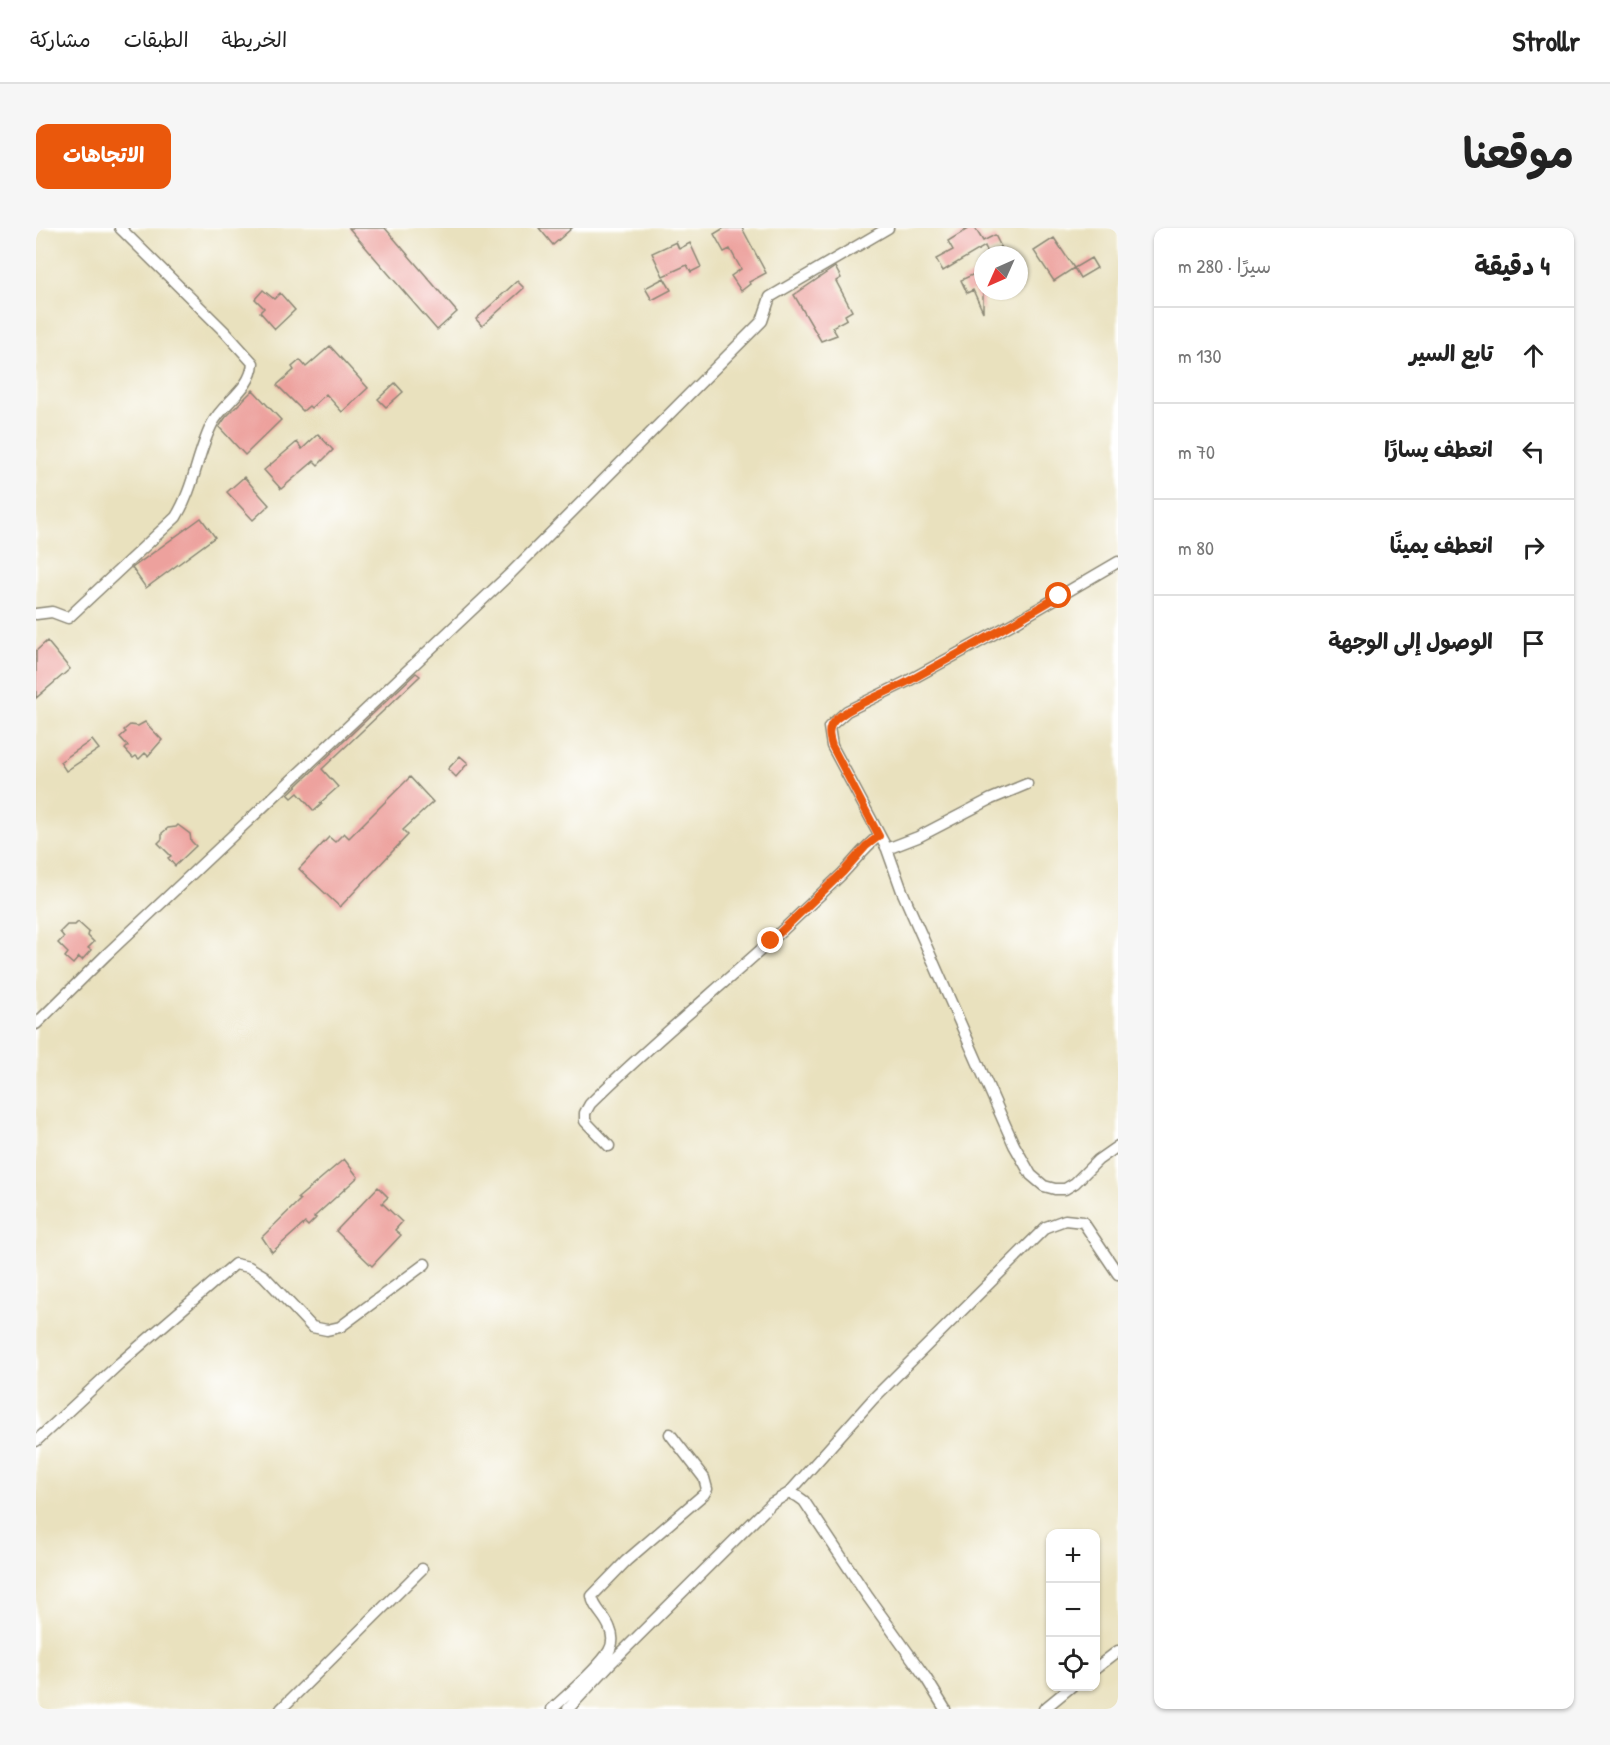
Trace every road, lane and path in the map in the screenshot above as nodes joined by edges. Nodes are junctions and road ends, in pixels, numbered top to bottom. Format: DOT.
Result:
graph roads {
  1 [pos="120,228"];
  2 [pos="888,228"];
  3 [pos="1118,562"];
  4 [pos="36,614"];
  5 [pos="1027,784"];
  6 [pos="879,836"];
  7 [pos="887,849"];
  8 [pos="36,1024"];
  9 [pos="609,1146"];
  10 [pos="1118,1146"];
  11 [pos="425,1264"];
  12 [pos="1118,1275"];
  13 [pos="670,1434"];
  14 [pos="36,1441"];
  15 [pos="789,1493"];
  16 [pos="422,1569"];
  17 [pos="1118,1651"];
  18 [pos="1100,1664"];
  19 [pos="1066,1691"];
  20 [pos="281,1709"];
  21 [pos="552,1709"];
  22 [pos="568,1709"];
  23 [pos="945,1709"];
  24 [pos="1044,1709"];
  1 -- 4 [label="street"];
  2 -- 8 [label="street"];
  3 -- 6 [label="street"];
  5 -- 7 [label="street"];
  6 -- 7 [label="street"];
  6 -- 9 [label="street"];
  7 -- 10 [label="street"];
  11 -- 14 [label="street"];
  12 -- 15 [label="street"];
  13 -- 21 [label="street"];
  15 -- 22 [label="street"];
  15 -- 23 [label="street"];
  16 -- 20 [label="street"];
  17 -- 18 [label="street"];
  19 -- 24 [label="street"];
}
